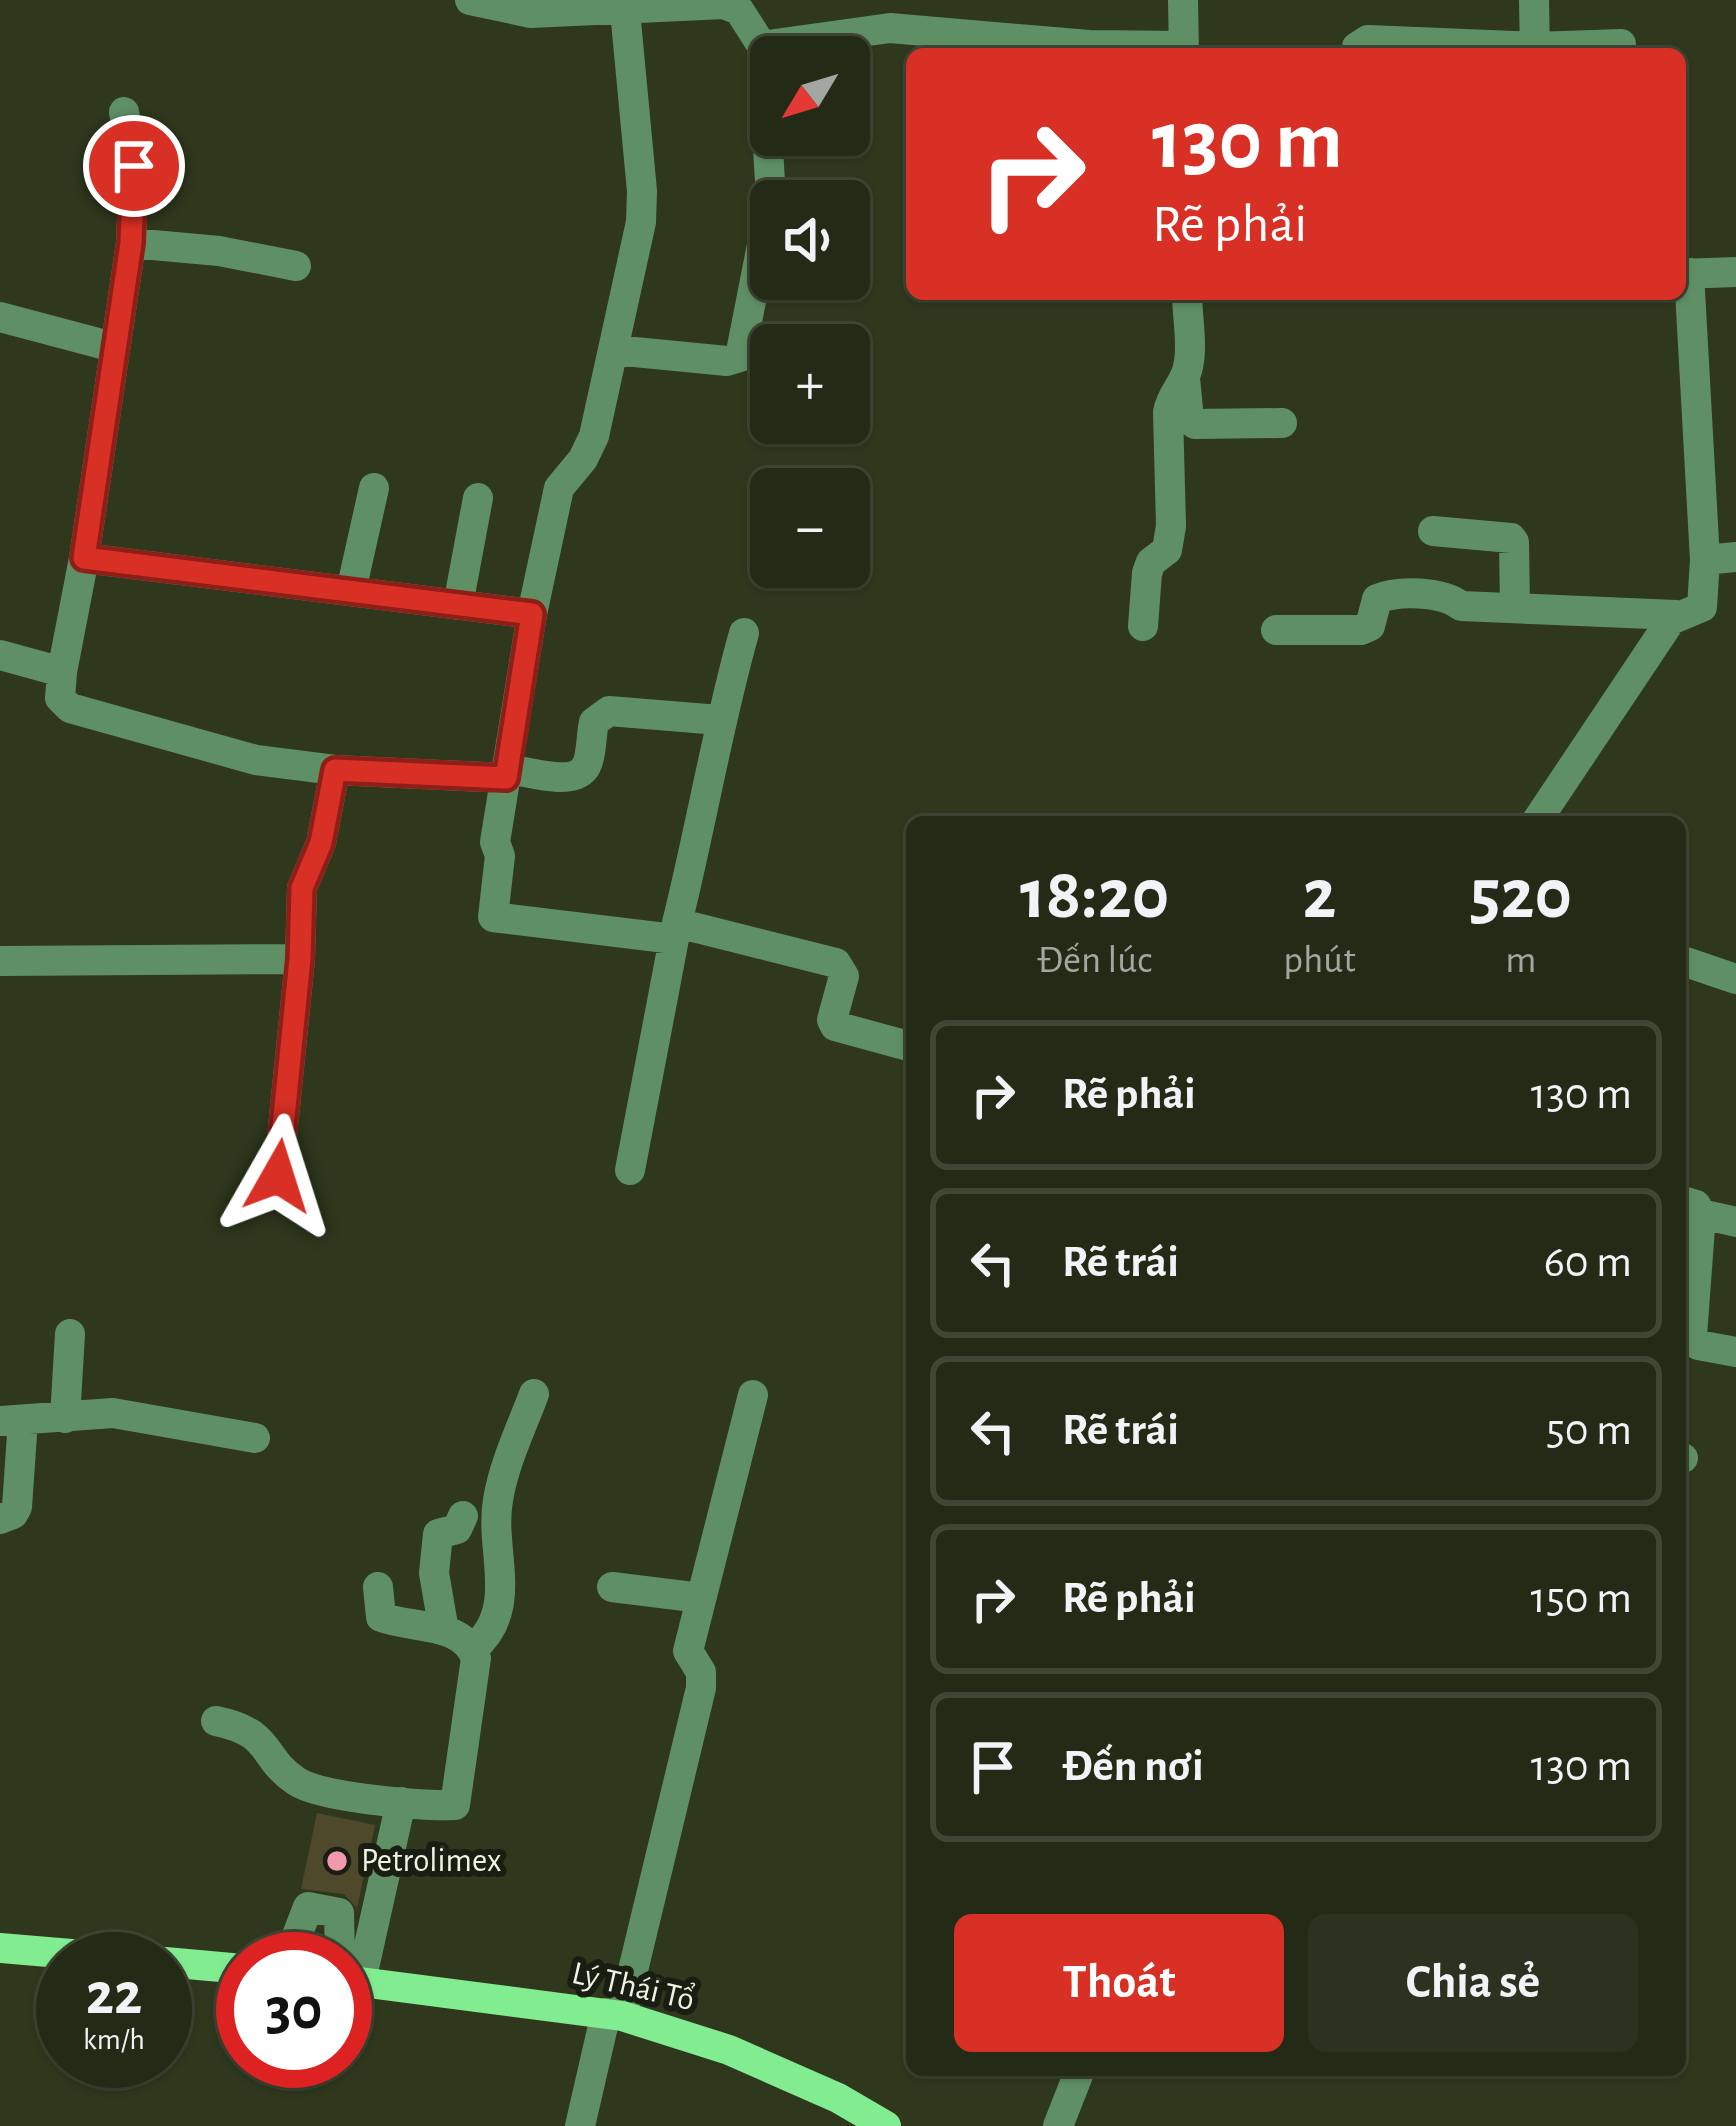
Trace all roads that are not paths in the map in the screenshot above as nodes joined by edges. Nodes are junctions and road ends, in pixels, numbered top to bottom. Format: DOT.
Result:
graph roads {
  1 [pos="470,0"];
  2 [pos="1184,0"];
  3 [pos="1534,0"];
  4 [pos="625,3"];
  5 [pos="573,5"];
  6 [pos="756,36"];
  7 [pos="834,36"];
  8 [pos="1621,44"];
  9 [pos="1146,48"];
  10 [pos="1184,48"];
  11 [pos="1358,48"];
  12 [pos="1502,48"];
  13 [pos="1535,48"];
  14 [pos="1564,48"];
  15 [pos="124,112"];
  16 [pos="769,156"];
  17 [pos="131,243"];
  18 [pos="296,266"];
  19 [pos="1736,272"];
  20 [pos="1686,273"];
  21 [pos="1686,288"];
  22 [pos="1187,300"];
  23 [pos="0,317"];
  24 [pos="113,347"];
  25 [pos="614,350"];
  26 [pos="1185,378"];
  27 [pos="1282,423"];
  28 [pos="374,488"];
  29 [pos="478,498"];
  30 [pos="1432,531"];
  31 [pos="84,558"];
  32 [pos="1721,559"];
  33 [pos="351,591"];
  34 [pos="458,604"];
  35 [pos="1515,608"];
  36 [pos="532,614"];
  37 [pos="1676,616"];
  38 [pos="1143,626"];
  39 [pos="1276,630"];
  40 [pos="744,633"];
  41 [pos="0,655"];
  42 [pos="62,672"];
  43 [pos="719,720"];
  44 [pos="335,770"];
  45 [pos="507,774"];
  46 [pos="1540,816"];
  47 [pos="676,932"];
  48 [pos="300,959"];
  49 [pos="0,961"];
  50 [pos="1686,962"];
  51 [pos="1736,980"];
  52 [pos="906,1045"];
  53 [pos="630,1170"];
  54 [pos="278,1176"];
  55 [pos="1690,1207"];
  56 [pos="1736,1222"];
  57 [pos="70,1334"];
  58 [pos="1736,1352"];
  59 [pos="535,1394"];
  60 [pos="753,1395"];
  61 [pos="65,1418"];
  62 [pos="12,1420"];
  63 [pos="255,1438"];
  64 [pos="463,1516"];
  65 [pos="0,1519"];
  66 [pos="378,1586"];
  67 [pos="612,1587"];
  68 [pos="701,1598"];
  69 [pos="444,1631"];
  70 [pos="472,1649"];
  71 [pos="216,1721"];
  72 [pos="401,1802"];
  73 [pos="298,1932"];
  74 [pos="342,1932"];
  75 [pos="361,1932"];
  76 [pos="0,1948"];
  77 [pos="36,1951"];
  78 [pos="372,1977"];
  79 [pos="614,2014"];
  80 [pos="1078,2076"];
  81 [pos="882,2125"];
  82 [pos="580,2126"];
  83 [pos="1058,2126"];
  1 -- 5 [label="street"];
  2 -- 10 [label="street"];
  3 -- 13 [label="street"];
  4 -- 5 [label="street"];
  4 -- 6 [label="street"];
  4 -- 25 [label="street"];
  7 -- 9 [label="street"];
  8 -- 14 [label="street"];
  11 -- 12 [label="street"];
  15 -- 17 [label="street"];
  16 -- 25 [label="street"];
  17 -- 18 [label="street"];
  17 -- 24 [label="street"];
  19 -- 20 [label="street"];
  21 -- 32 [label="street"];
  22 -- 26 [label="street"];
  23 -- 24 [label="street"];
  24 -- 31 [label="street"];
  25 -- 36 [label="street"];
  26 -- 27 [label="street"];
  26 -- 38 [label="street"];
  28 -- 33 [label="street"];
  29 -- 34 [label="street"];
  30 -- 35 [label="street"];
  31 -- 33 [label="street"];
  31 -- 42 [label="street"];
  32 -- 37 [label="street"];
  33 -- 34 [label="street"];
  34 -- 36 [label="street"];
  35 -- 37 [label="street"];
  35 -- 39 [label="street"];
  36 -- 45 [label="street"];
  37 -- 46 [label="street"];
  40 -- 43 [label="street"];
  41 -- 42 [label="street"];
  42 -- 44 [label="street"];
  43 -- 45 [label="street"];
  43 -- 47 [label="street"];
  44 -- 45 [label="street"];
  44 -- 48 [label="street"];
  45 -- 47 [label="street"];
  47 -- 52 [label="street"];
  47 -- 53 [label="street"];
  48 -- 49 [label="street"];
  48 -- 54 [label="street"];
  50 -- 51 [label="street"];
  55 -- 56 [label="street"];
  55 -- 58 [label="street"];
  57 -- 61 [label="street"];
  59 -- 70 [label="street"];
  60 -- 68 [label="street"];
  61 -- 62 [label="street"];
  61 -- 63 [label="street"];
  62 -- 65 [label="street"];
  64 -- 69 [label="street"];
  66 -- 69 [label="street"];
  67 -- 68 [label="street"];
  68 -- 79 [label="street"];
  69 -- 70 [label="street"];
  70 -- 72 [label="street"];
  71 -- 72 [label="street"];
  72 -- 75 [label="street"];
  73 -- 74 [label="street"];
  76 -- 77 [label="main road"];
  78 -- 79 [label="main road, Lý Thái Tổ"];
  79 -- 81 [label="main road, Lý Thái Tổ"];
  79 -- 82 [label="street"];
  80 -- 83 [label="street"];
}
